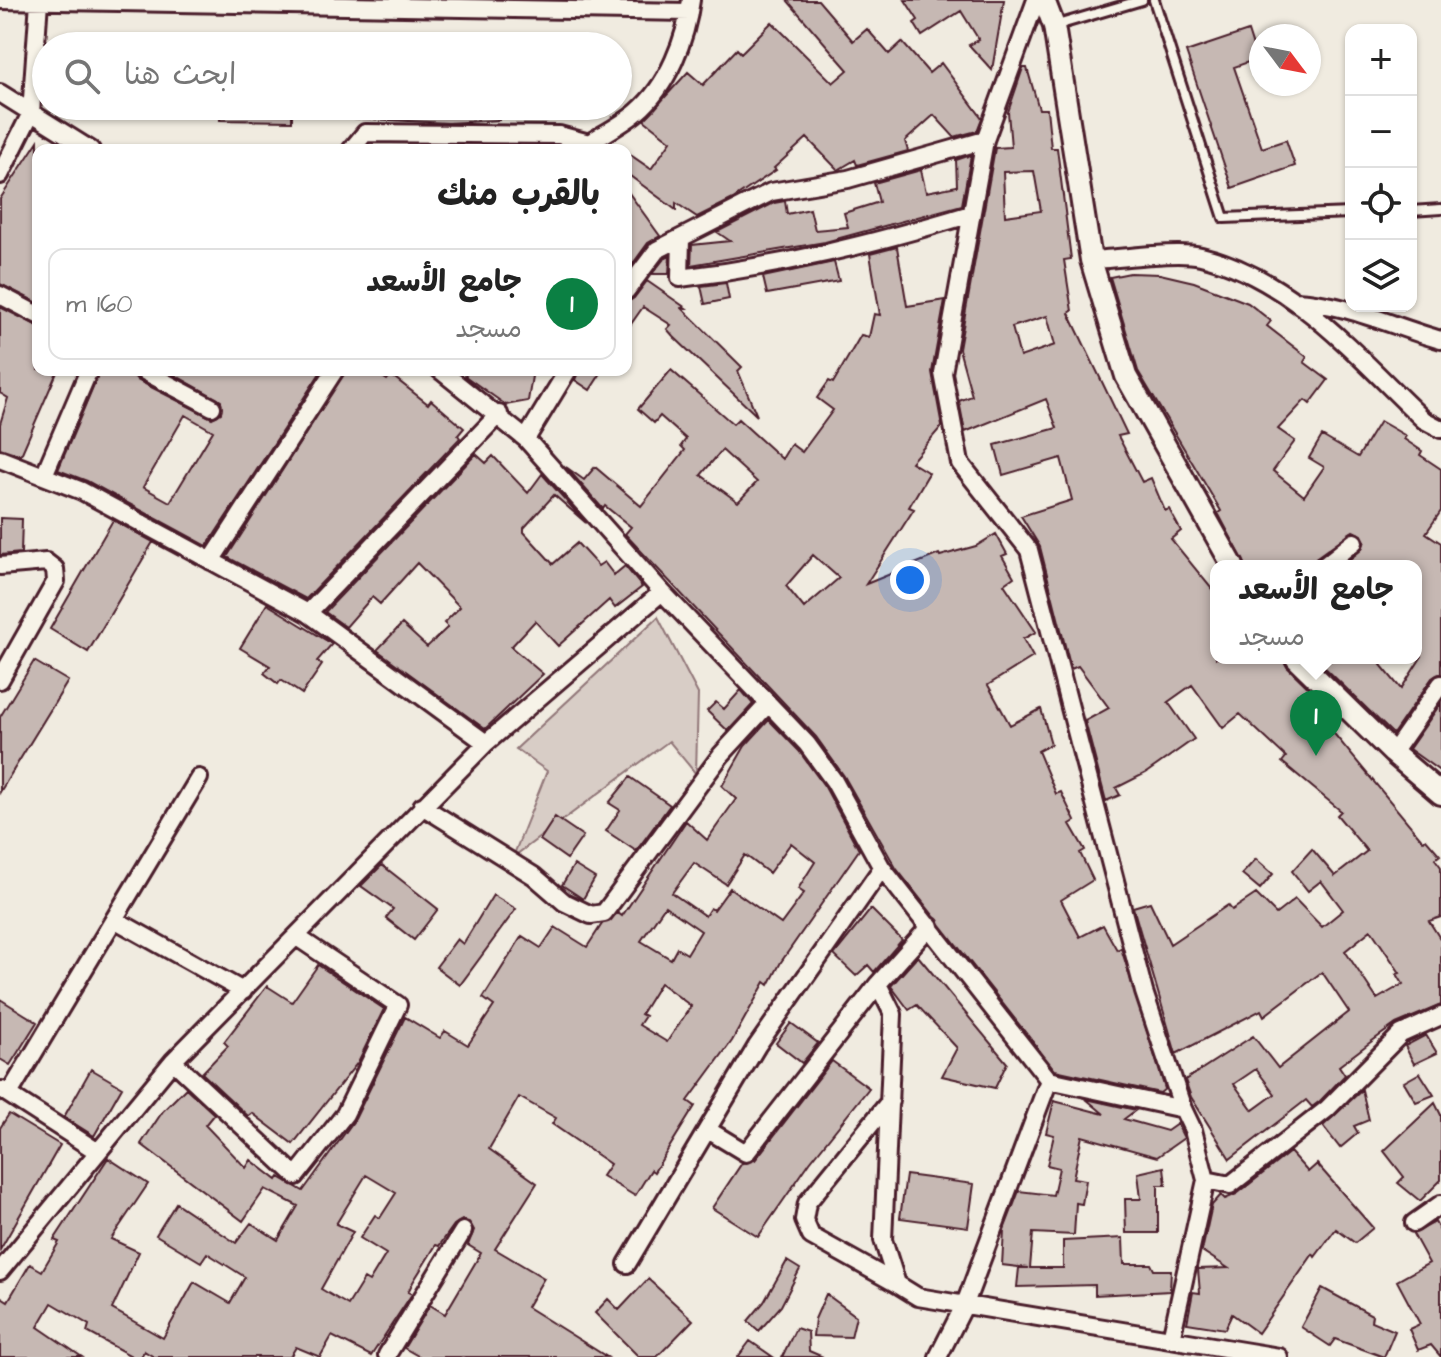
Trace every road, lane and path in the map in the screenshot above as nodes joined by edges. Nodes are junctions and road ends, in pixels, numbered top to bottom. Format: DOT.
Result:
graph roads {
  1 [pos="0,0"];
  2 [pos="1036,0"];
  3 [pos="1044,0"];
  4 [pos="1142,0"];
  5 [pos="1154,0"];
  6 [pos="39,1"];
  7 [pos="690,6"];
  8 [pos="1054,26"];
  9 [pos="37,32"];
  10 [pos="0,93"];
  11 [pos="32,99"];
  12 [pos="31,113"];
  13 [pos="632,115"];
  14 [pos="42,120"];
  15 [pos="625,120"];
  16 [pos="985,140"];
  17 [pos="81,144"];
  18 [pos="356,144"];
  19 [pos="583,144"];
  20 [pos="591,144"];
  21 [pos="0,175"];
  22 [pos="1441,209"];
  23 [pos="1417,211"];
  24 [pos="1345,213"];
  25 [pos="971,214"];
  26 [pos="681,238"];
  27 [pos="1091,260"];
  28 [pos="632,283"];
  29 [pos="0,295"];
  30 [pos="1296,301"];
  31 [pos="32,312"];
  32 [pos="1441,340"];
  33 [pos="86,376"];
  34 [pos="153,376"];
  35 [pos="331,376"];
  36 [pos="448,376"];
  37 [pos="564,376"];
  38 [pos="212,407"];
  39 [pos="499,414"];
  40 [pos="1441,429"];
  41 [pos="526,439"];
  42 [pos="0,459"];
  43 [pos="44,475"];
  44 [pos="1354,542"];
  45 [pos="1230,560"];
  46 [pos="1332,560"];
  47 [pos="211,561"];
  48 [pos="0,566"];
  49 [pos="662,592"];
  50 [pos="308,613"];
  51 [pos="1302,664"];
  52 [pos="0,680"];
  53 [pos="1441,684"];
  54 [pos="768,704"];
  55 [pos="486,743"];
  56 [pos="1393,753"];
  57 [pos="199,778"];
  58 [pos="1441,794"];
  59 [pos="422,806"];
  60 [pos="882,868"];
  61 [pos="114,919"];
  62 [pos="930,926"];
  63 [pos="297,937"];
  64 [pos="878,984"];
  65 [pos="243,991"];
  66 [pos="1441,1016"];
  67 [pos="173,1061"];
  68 [pos="1049,1080"];
  69 [pos="4,1091"];
  70 [pos="890,1101"];
  71 [pos="1183,1109"];
  72 [pos="708,1130"];
  73 [pos="98,1152"];
  74 [pos="1206,1180"];
  75 [pos="1441,1204"];
  76 [pos="1414,1223"];
  77 [pos="463,1231"];
  78 [pos="627,1264"];
  79 [pos="0,1271"];
  80 [pos="897,1284"];
  81 [pos="965,1304"];
  82 [pos="1171,1339"];
  83 [pos="388,1356"];
  84 [pos="938,1357"];
  85 [pos="1279,1357"];
  1 -- 6 [label="street"];
  2 -- 16 [label="street"];
  3 -- 8 [label="street"];
  4 -- 8 [label="lane"];
  5 -- 24 [label="lane"];
  6 -- 7 [label="street"];
  6 -- 9 [label="street"];
  7 -- 13 [label="street"];
  8 -- 27 [label="street"];
  10 -- 12 [label="street"];
  11 -- 12 [label="street"];
  12 -- 21 [label="street"];
  14 -- 17 [label="street"];
  15 -- 20 [label="street"];
  16 -- 25 [label="street"];
  16 -- 26 [label="street"];
  18 -- 19 [label="street"];
  22 -- 23 [label="lane"];
  25 -- 26 [label="street"];
  25 -- 71 [label="street"];
  26 -- 28 [label="street"];
  27 -- 30 [label="street"];
  27 -- 45 [label="street"];
  29 -- 31 [label="street"];
  30 -- 32 [label="street"];
  30 -- 40 [label="street"];
  33 -- 43 [label="street"];
  34 -- 38 [label="street"];
  35 -- 47 [label="street"];
  36 -- 39 [label="street"];
  37 -- 41 [label="street"];
  39 -- 41 [label="street"];
  39 -- 50 [label="street"];
  41 -- 49 [label="street"];
  42 -- 43 [label="street"];
  43 -- 47 [label="street"];
  44 -- 46 [label="street"];
  47 -- 50 [label="street"];
  48 -- 52 [label="street"];
  49 -- 54 [label="street"];
  49 -- 55 [label="street"];
  50 -- 55 [label="street"];
  51 -- 56 [label="street"];
  53 -- 56 [label="street"];
  54 -- 59 [label="street"];
  54 -- 60 [label="street"];
  55 -- 59 [label="street"];
  56 -- 58 [label="street"];
  57 -- 61 [label="street"];
  59 -- 63 [label="street"];
  60 -- 62 [label="street"];
  60 -- 72 [label="street"];
  61 -- 65 [label="street"];
  61 -- 69 [label="street"];
  62 -- 64 [label="street"];
  62 -- 68 [label="street"];
  63 -- 65 [label="street"];
  63 -- 67 [label="street"];
  64 -- 70 [label="street"];
  64 -- 72 [label="street"];
  65 -- 67 [label="street"];
  66 -- 74 [label="street"];
  67 -- 73 [label="street"];
  68 -- 71 [label="street"];
  68 -- 81 [label="street"];
  69 -- 73 [label="street"];
  70 -- 80 [label="street"];
  70 -- 80 [label="street"];
  71 -- 74 [label="street"];
  72 -- 78 [label="street"];
  73 -- 79 [label="street"];
  74 -- 82 [label="street"];
  75 -- 76 [label="street"];
  77 -- 83 [label="street"];
  80 -- 81 [label="street"];
  81 -- 82 [label="street"];
  81 -- 84 [label="street"];
  82 -- 85 [label="street"];
}
